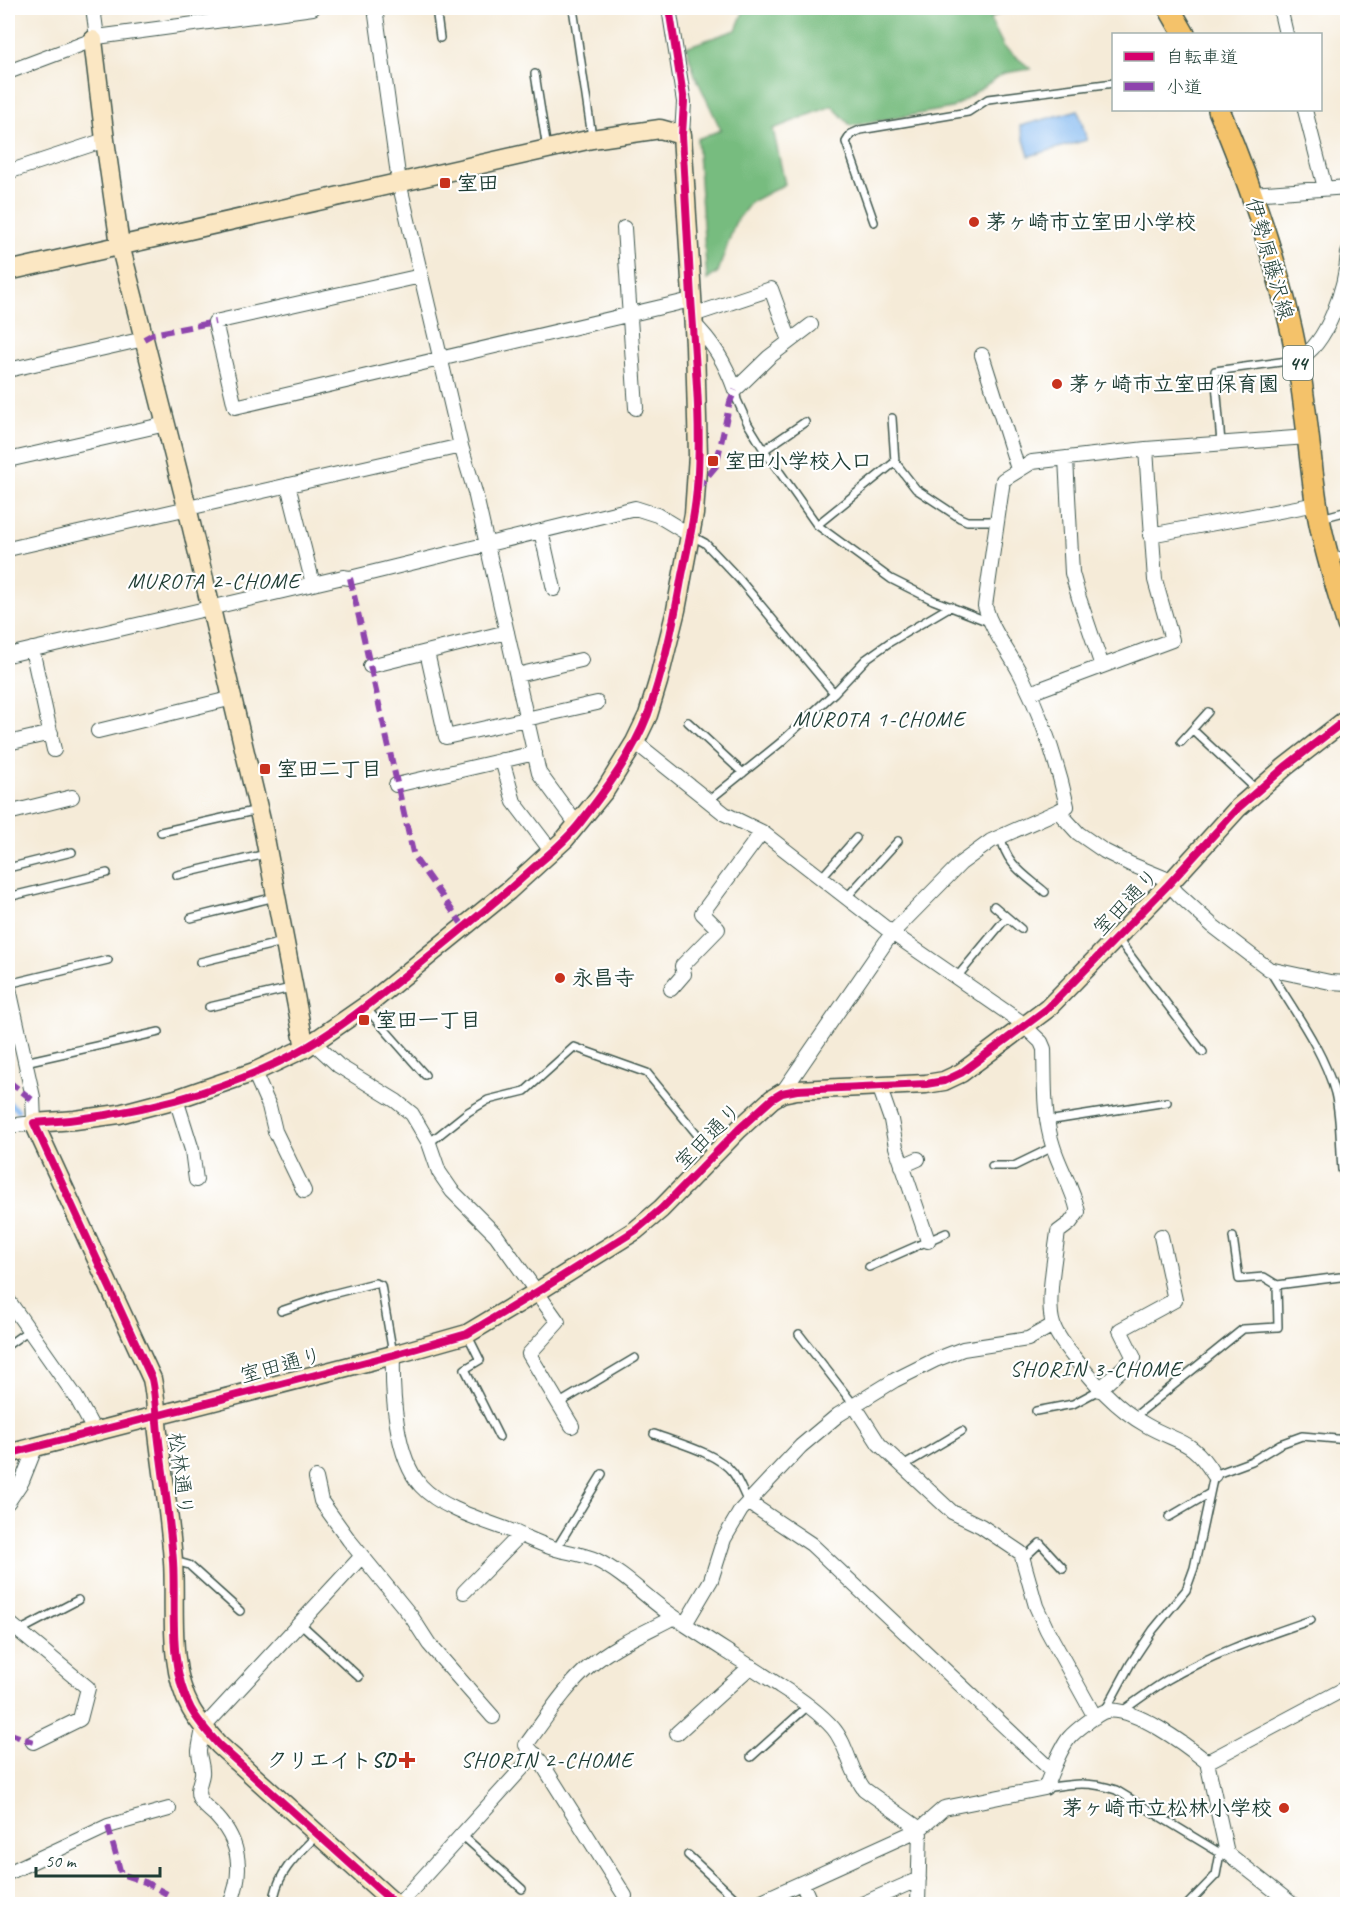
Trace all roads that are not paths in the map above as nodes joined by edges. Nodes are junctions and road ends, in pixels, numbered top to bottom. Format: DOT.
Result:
graph roads {
  1 [pos="93,8"];
  2 [pos="313,8"];
  3 [pos="375,8"];
  4 [pos="436,8"];
  5 [pos="573,8"];
  6 [pos="669,8"];
  7 [pos="1169,8"];
  8 [pos="1280,8"];
  9 [pos="216,14"];
  10 [pos="1183,33"];
  11 [pos="1287,33"];
  12 [pos="95,39"];
  13 [pos="440,39"];
  14 [pos="8,70"];
  15 [pos="535,74"];
  16 [pos="1112,83"];
  17 [pos="1218,111"];
  18 [pos="1305,111"];
  19 [pos="682,135"];
  20 [pos="105,140"];
  21 [pos="592,140"];
  22 [pos="547,149"];
  23 [pos="8,172"];
  24 [pos="399,182"];
  25 [pos="1347,187"];
  26 [pos="1325,188"];
  27 [pos="1252,194"];
  28 [pos="874,222"];
  29 [pos="624,228"];
  30 [pos="120,245"];
  31 [pos="1347,253"];
  32 [pos="8,271"];
  33 [pos="421,276"];
  34 [pos="1343,303"];
  35 [pos="692,313"];
  36 [pos="629,315"];
  37 [pos="811,325"];
  38 [pos="144,339"];
  39 [pos="790,341"];
  40 [pos="982,355"];
  41 [pos="1298,359"];
  42 [pos="441,360"];
  43 [pos="8,370"];
  44 [pos="735,390"];
  45 [pos="636,408"];
  46 [pos="892,418"];
  47 [pos="805,422"];
  48 [pos="166,424"];
  49 [pos="1308,437"];
  50 [pos="1222,445"];
  51 [pos="461,446"];
  52 [pos="1146,449"];
  53 [pos="764,450"];
  54 [pos="1066,458"];
  55 [pos="8,460"];
  56 [pos="895,462"];
  57 [pos="1018,469"];
  58 [pos="288,485"];
  59 [pos="187,507"];
  60 [pos="1318,511"];
  61 [pos="1347,511"];
  62 [pos="996,521"];
  63 [pos="817,525"];
  64 [pos="541,531"];
  65 [pos="690,535"];
  66 [pos="1150,535"];
  67 [pos="487,544"];
  68 [pos="8,549"];
  69 [pos="1338,557"];
  70 [pos="313,584"];
  71 [pos="554,589"];
  72 [pos="951,606"];
  73 [pos="212,609"];
  74 [pos="1347,620"];
  75 [pos="989,622"];
  76 [pos="507,632"];
  77 [pos="32,649"];
  78 [pos="427,652"];
  79 [pos="8,655"];
  80 [pos="581,660"];
  81 [pos="370,666"];
  82 [pos="1102,666"];
  83 [pos="517,675"];
  84 [pos="834,693"];
  85 [pos="1030,693"];
  86 [pos="233,698"];
  87 [pos="597,702"];
  88 [pos="1208,712"];
  89 [pos="526,717"];
  90 [pos="1347,718"];
  91 [pos="688,722"];
  92 [pos="1193,730"];
  93 [pos="98,731"];
  94 [pos="51,733"];
  95 [pos="635,742"];
  96 [pos="1181,742"];
  97 [pos="8,743"];
  98 [pos="54,750"];
  99 [pos="535,753"];
  100 [pos="502,760"];
  101 [pos="743,773"];
  102 [pos="396,785"];
  103 [pos="1258,790"];
  104 [pos="72,797"];
  105 [pos="708,801"];
  106 [pos="258,810"];
  107 [pos="1058,811"];
  108 [pos="8,813"];
  109 [pos="578,826"];
  110 [pos="161,832"];
  111 [pos="762,832"];
  112 [pos="1001,836"];
  113 [pos="856,838"];
  114 [pos="898,841"];
  115 [pos="72,852"];
  116 [pos="552,852"];
  117 [pos="268,853"];
  118 [pos="8,868"];
  119 [pos="107,873"];
  120 [pos="177,875"];
  121 [pos="821,878"];
  122 [pos="1168,885"];
  123 [pos="1045,892"];
  124 [pos="8,897"];
  125 [pos="277,897"];
  126 [pos="846,898"];
  127 [pos="994,906"];
  128 [pos="1007,917"];
  129 [pos="191,918"];
  130 [pos="1021,929"];
  131 [pos="892,933"];
  132 [pos="1117,938"];
  133 [pos="286,942"];
  134 [pos="108,960"];
  135 [pos="200,962"];
  136 [pos="1269,969"];
  137 [pos="957,977"];
  138 [pos="1347,983"];
  139 [pos="8,984"];
  140 [pos="294,988"];
  141 [pos="671,989"];
  142 [pos="209,1007"];
  143 [pos="365,1007"];
  144 [pos="1026,1027"];
  145 [pos="159,1032"];
  146 [pos="309,1045"];
  147 [pos="1203,1052"];
  148 [pos="25,1062"];
  149 [pos="254,1072"];
  150 [pos="425,1074"];
  151 [pos="879,1086"];
  152 [pos="782,1093"];
  153 [pos="176,1099"];
  154 [pos="1167,1102"];
  155 [pos="1047,1121"];
  156 [pos="34,1123"];
  157 [pos="8,1126"];
  158 [pos="429,1143"];
  159 [pos="1053,1147"];
  160 [pos="714,1155"];
  161 [pos="918,1159"];
  162 [pos="902,1166"];
  163 [pos="992,1166"];
  164 [pos="1347,1177"];
  165 [pos="196,1180"];
  166 [pos="304,1191"];
  167 [pos="946,1233"];
  168 [pos="1161,1236"];
  169 [pos="1233,1237"];
  170 [pos="928,1241"];
  171 [pos="869,1267"];
  172 [pos="1347,1276"];
  173 [pos="1277,1285"];
  174 [pos="537,1292"];
  175 [pos="8,1300"];
  176 [pos="281,1311"];
  177 [pos="1053,1325"];
  178 [pos="29,1330"];
  179 [pos="467,1334"];
  180 [pos="799,1335"];
  181 [pos="8,1345"];
  182 [pos="393,1355"];
  183 [pos="635,1358"];
  184 [pos="1099,1390"];
  185 [pos="558,1404"];
  186 [pos="854,1405"];
  187 [pos="1036,1411"];
  188 [pos="156,1417"];
  189 [pos="1133,1418"];
  190 [pos="572,1426"];
  191 [pos="962,1431"];
  192 [pos="95,1432"];
  193 [pos="654,1434"];
  194 [pos="499,1437"];
  195 [pos="1347,1440"];
  196 [pos="36,1446"];
  197 [pos="8,1454"];
  198 [pos="903,1466"];
  199 [pos="603,1474"];
  200 [pos="1214,1475"];
  201 [pos="316,1478"];
  202 [pos="1210,1493"];
  203 [pos="8,1502"];
  204 [pos="748,1502"];
  205 [pos="1169,1517"];
  206 [pos="520,1535"];
  207 [pos="556,1549"];
  208 [pos="362,1556"];
  209 [pos="1024,1558"];
  210 [pos="173,1561"];
  211 [pos="1063,1568"];
  212 [pos="464,1592"];
  213 [pos="78,1600"];
  214 [pos="240,1611"];
  215 [pos="1311,1620"];
  216 [pos="679,1621"];
  217 [pos="8,1622"];
  218 [pos="300,1623"];
  219 [pos="19,1631"];
  220 [pos="752,1666"];
  221 [pos="359,1677"];
  222 [pos="1347,1687"];
  223 [pos="808,1706"];
  224 [pos="1121,1712"];
  225 [pos="1100,1714"];
  226 [pos="493,1718"];
  227 [pos="203,1728"];
  228 [pos="677,1733"];
  229 [pos="33,1742"];
  230 [pos="535,1754"];
  231 [pos="751,1757"];
  232 [pos="1207,1762"];
  233 [pos="1052,1771"];
  234 [pos="1045,1788"];
  235 [pos="169,1809"];
  236 [pos="920,1829"];
  237 [pos="318,1834"];
  238 [pos="462,1835"];
  239 [pos="1224,1853"];
  240 [pos="688,1855"];
  241 [pos="8,1873"];
  242 [pos="919,1879"];
  243 [pos="801,1883"];
  244 [pos="522,1889"];
  245 [pos="275,1894"];
  246 [pos="626,1896"];
  247 [pos="230,1905"];
  248 [pos="397,1905"];
  249 [pos="741,1905"];
  250 [pos="754,1905"];
  251 [pos="811,1905"];
  252 [pos="862,1905"];
  253 [pos="918,1905"];
  254 [pos="1188,1905"];
  255 [pos="1292,1905"];
  1 -- 12 [label="street"];
  2 -- 9 [label="street"];
  3 -- 24 [label="street"];
  4 -- 13 [label="lane"];
  5 -- 21 [label="lane"];
  6 -- 19 [label="street"];
  7 -- 10 [label="main road"];
  8 -- 11 [label="street"];
  9 -- 12 [label="street"];
  12 -- 14 [label="street"];
  12 -- 20 [label="street"];
  15 -- 22 [label="lane"];
  16 -- 28 [label="lane"];
  17 -- 27 [label="main road, 伊勢原藤沢線 / 44"];
  18 -- 26 [label="street"];
  19 -- 21 [label="street"];
  19 -- 35 [label="street"];
  20 -- 23 [label="street"];
  20 -- 30 [label="street"];
  21 -- 22 [label="street"];
  22 -- 24 [label="street"];
  24 -- 30 [label="street"];
  24 -- 33 [label="street"];
  25 -- 26 [label="street"];
  26 -- 27 [label="street"];
  27 -- 41 [label="main road, 伊勢原藤沢線 / 44"];
  29 -- 36 [label="street"];
  30 -- 32 [label="street"];
  30 -- 38 [label="street"];
  31 -- 34 [label="street"];
  33 -- 42 [label="street"];
  33 -- 42 [label="street"];
  34 -- 41 [label="street"];
  35 -- 36 [label="street"];
  35 -- 39 [label="street"];
  35 -- 44 [label="street"];
  35 -- 65 [label="street"];
  36 -- 42 [label="street"];
  36 -- 45 [label="street"];
  37 -- 39 [label="street"];
  38 -- 43 [label="street"];
  38 -- 48 [label="street"];
  39 -- 44 [label="street"];
  40 -- 57 [label="street"];
  41 -- 49 [label="main road, 伊勢原藤沢線 / 44"];
  41 -- 50 [label="lane"];
  42 -- 51 [label="street"];
  44 -- 53 [label="lane"];
  46 -- 56 [label="lane"];
  47 -- 53 [label="lane"];
  48 -- 55 [label="street"];
  48 -- 59 [label="street"];
  49 -- 50 [label="street"];
  49 -- 60 [label="main road, 伊勢原藤沢線 / 44"];
  50 -- 52 [label="street"];
  51 -- 58 [label="street"];
  51 -- 67 [label="street"];
  52 -- 54 [label="street"];
  52 -- 66 [label="street"];
  53 -- 63 [label="lane"];
  54 -- 57 [label="street"];
  54 -- 82 [label="street"];
  56 -- 62 [label="lane"];
  56 -- 63 [label="lane"];
  57 -- 62 [label="street"];
  58 -- 59 [label="street"];
  58 -- 70 [label="street"];
  59 -- 68 [label="street"];
  59 -- 73 [label="street"];
  60 -- 61 [label="lane"];
  60 -- 66 [label="street"];
  60 -- 69 [label="main road, 伊勢原藤沢線 / 44"];
  62 -- 75 [label="street"];
  63 -- 72 [label="lane"];
  64 -- 65 [label="street"];
  64 -- 67 [label="street"];
  64 -- 71 [label="street"];
  65 -- 84 [label="lane"];
  65 -- 95 [label="street"];
  66 -- 82 [label="street"];
  67 -- 70 [label="street"];
  67 -- 76 [label="street"];
  69 -- 74 [label="main road, 伊勢原藤沢線 / 44"];
  70 -- 73 [label="street"];
  72 -- 75 [label="lane"];
  72 -- 84 [label="lane"];
  73 -- 77 [label="street"];
  73 -- 86 [label="street"];
  75 -- 85 [label="street"];
  76 -- 78 [label="street"];
  76 -- 83 [label="street"];
  77 -- 79 [label="street"];
  77 -- 94 [label="street"];
  78 -- 81 [label="street"];
  78 -- 89 [label="street"];
  80 -- 83 [label="street"];
  82 -- 85 [label="street"];
  83 -- 89 [label="street"];
  84 -- 101 [label="lane"];
  85 -- 107 [label="street"];
  86 -- 93 [label="street"];
  86 -- 106 [label="street"];
  87 -- 89 [label="street"];
  88 -- 92 [label="lane"];
  89 -- 99 [label="street"];
  90 -- 103 [label="street, 室田通り"];
  91 -- 101 [label="lane"];
  92 -- 96 [label="lane"];
  92 -- 103 [label="lane"];
  94 -- 97 [label="street"];
  94 -- 98 [label="street"];
  95 -- 105 [label="street"];
  95 -- 109 [label="street"];
  99 -- 100 [label="street"];
  99 -- 109 [label="street"];
  100 -- 102 [label="street"];
  100 -- 116 [label="street"];
  101 -- 105 [label="lane"];
  103 -- 122 [label="street, 室田通り"];
  104 -- 108 [label="street"];
  105 -- 111 [label="street"];
  106 -- 110 [label="lane"];
  106 -- 117 [label="street"];
  107 -- 112 [label="street"];
  107 -- 122 [label="street"];
  109 -- 116 [label="street"];
  111 -- 121 [label="street"];
  111 -- 141 [label="street"];
  112 -- 123 [label="lane"];
  112 -- 131 [label="street"];
  113 -- 121 [label="lane"];
  114 -- 126 [label="lane"];
  115 -- 118 [label="lane"];
  116 -- 143 [label="street"];
  117 -- 120 [label="lane"];
  117 -- 125 [label="street"];
  119 -- 124 [label="lane"];
  121 -- 126 [label="street"];
  122 -- 132 [label="street, 室田通り"];
  122 -- 136 [label="street"];
  125 -- 129 [label="lane"];
  125 -- 133 [label="street"];
  126 -- 131 [label="street"];
  127 -- 128 [label="lane"];
  128 -- 130 [label="lane"];
  128 -- 137 [label="lane"];
  131 -- 137 [label="street"];
  131 -- 152 [label="street"];
  132 -- 144 [label="street, 室田通り"];
  132 -- 147 [label="lane"];
  133 -- 135 [label="lane"];
  133 -- 140 [label="street"];
  134 -- 139 [label="lane"];
  136 -- 138 [label="street"];
  136 -- 164 [label="lane"];
  137 -- 144 [label="street"];
  139 -- 148 [label="street"];
  140 -- 142 [label="lane"];
  140 -- 146 [label="street"];
  143 -- 146 [label="street"];
  143 -- 150 [label="lane"];
  144 -- 151 [label="street, 室田通り"];
  144 -- 155 [label="street"];
  145 -- 148 [label="lane"];
  146 -- 149 [label="street"];
  146 -- 158 [label="street"];
  148 -- 156 [label="street"];
  149 -- 153 [label="street"];
  149 -- 166 [label="street"];
  151 -- 152 [label="street, 室田通り"];
  151 -- 162 [label="street"];
  152 -- 160 [label="street, 室田通り"];
  153 -- 156 [label="street"];
  153 -- 165 [label="street"];
  154 -- 155 [label="lane"];
  155 -- 159 [label="street"];
  156 -- 157 [label="street"];
  156 -- 188 [label="street, 松林通り"];
  158 -- 160 [label="lane"];
  158 -- 174 [label="street"];
  159 -- 163 [label="lane"];
  159 -- 177 [label="street"];
  160 -- 174 [label="street, 室田通り"];
  161 -- 162 [label="street"];
  162 -- 170 [label="street"];
  167 -- 170 [label="lane"];
  168 -- 184 [label="street"];
  169 -- 173 [label="lane"];
  170 -- 171 [label="lane"];
  172 -- 173 [label="lane"];
  173 -- 189 [label="lane"];
  174 -- 179 [label="street, 室田通り"];
  174 -- 185 [label="street"];
  175 -- 178 [label="street"];
  176 -- 182 [label="lane"];
  177 -- 184 [label="street"];
  177 -- 186 [label="street"];
  178 -- 181 [label="lane"];
  178 -- 192 [label="street"];
  179 -- 182 [label="street, 室田通り"];
  179 -- 194 [label="lane"];
  180 -- 186 [label="lane"];
  182 -- 188 [label="street, 室田通り"];
  182 -- 206 [label="street"];
  183 -- 185 [label="lane"];
  184 -- 187 [label="lane"];
  184 -- 189 [label="street"];
  185 -- 190 [label="street"];
  186 -- 198 [label="street"];
  186 -- 204 [label="street"];
  188 -- 192 [label="street, 室田通り"];
  188 -- 210 [label="street, 松林通り"];
  189 -- 200 [label="street"];
  191 -- 198 [label="lane"];
  192 -- 196 [label="street, 室田通り"];
  193 -- 204 [label="lane"];
  195 -- 200 [label="lane"];
  196 -- 197 [label="street, 室田通り"];
  196 -- 203 [label="street"];
  198 -- 209 [label="street"];
  199 -- 207 [label="lane"];
  200 -- 202 [label="lane"];
  201 -- 208 [label="street"];
  202 -- 205 [label="lane"];
  202 -- 225 [label="lane"];
  204 -- 216 [label="street"];
  204 -- 233 [label="street"];
  206 -- 207 [label="street"];
  206 -- 212 [label="street"];
  207 -- 216 [label="street"];
  208 -- 218 [label="street"];
  208 -- 226 [label="street"];
  209 -- 211 [label="lane"];
  209 -- 225 [label="street"];
  210 -- 214 [label="lane"];
  210 -- 227 [label="street, 松林通り"];
  213 -- 219 [label="lane"];
  215 -- 224 [label="lane"];
  216 -- 220 [label="street"];
  216 -- 230 [label="street"];
  217 -- 219 [label="street"];
  218 -- 221 [label="lane"];
  218 -- 227 [label="street"];
  219 -- 229 [label="street"];
  220 -- 223 [label="street"];
  220 -- 228 [label="street"];
  222 -- 232 [label="street"];
  223 -- 231 [label="lane"];
  223 -- 236 [label="street"];
  224 -- 225 [label="street"];
  224 -- 232 [label="street"];
  225 -- 233 [label="street"];
  227 -- 237 [label="street, 松林通り"];
  227 -- 247 [label="street"];
  230 -- 238 [label="street"];
  230 -- 246 [label="street"];
  232 -- 239 [label="street"];
  233 -- 234 [label="street"];
  234 -- 236 [label="street"];
  234 -- 239 [label="lane"];
  235 -- 241 [label="street"];
  236 -- 242 [label="street"];
  236 -- 243 [label="street"];
  237 -- 245 [label="lane"];
  237 -- 248 [label="street, 松林通り"];
  238 -- 244 [label="lane"];
  238 -- 248 [label="street"];
  239 -- 254 [label="lane"];
  239 -- 255 [label="street"];
  240 -- 249 [label="lane"];
  242 -- 252 [label="street"];
  242 -- 253 [label="street"];
  243 -- 250 [label="street"];
  243 -- 251 [label="street"];
}
